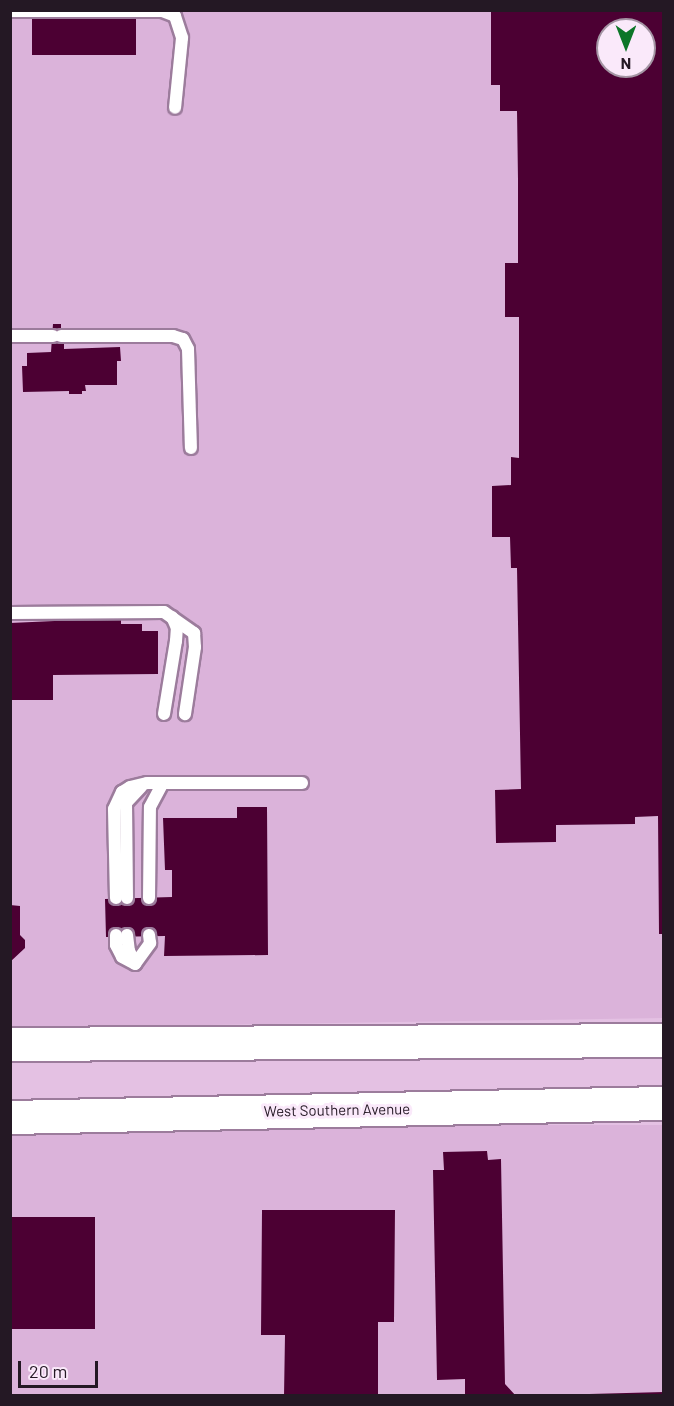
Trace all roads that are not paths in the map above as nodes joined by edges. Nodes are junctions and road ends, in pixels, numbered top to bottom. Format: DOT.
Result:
graph roads {
  1 [pos="10,11"];
  2 [pos="175,108"];
  3 [pos="10,336"];
  4 [pos="190,448"];
  5 [pos="10,613"];
  6 [pos="171,617"];
  7 [pos="164,714"];
  8 [pos="184,714"];
  9 [pos="163,783"];
  10 [pos="302,783"];
  11 [pos="122,898"];
  12 [pos="149,898"];
  13 [pos="122,935"];
  14 [pos="149,935"];
  15 [pos="663,1040"];
  16 [pos="10,1044"];
  17 [pos="663,1103"];
  18 [pos="10,1116"];
  1 -- 2 [label="lane"];
  3 -- 4 [label="lane"];
  5 -- 6 [label="lane"];
  6 -- 7 [label="lane"];
  6 -- 8 [label="lane"];
  9 -- 10 [label="lane"];
  9 -- 11 [label="lane"];
  9 -- 12 [label="lane"];
  13 -- 14 [label="lane"];
  15 -- 16 [label="main road"];
  17 -- 18 [label="main road, West Southern Avenue"];
}
